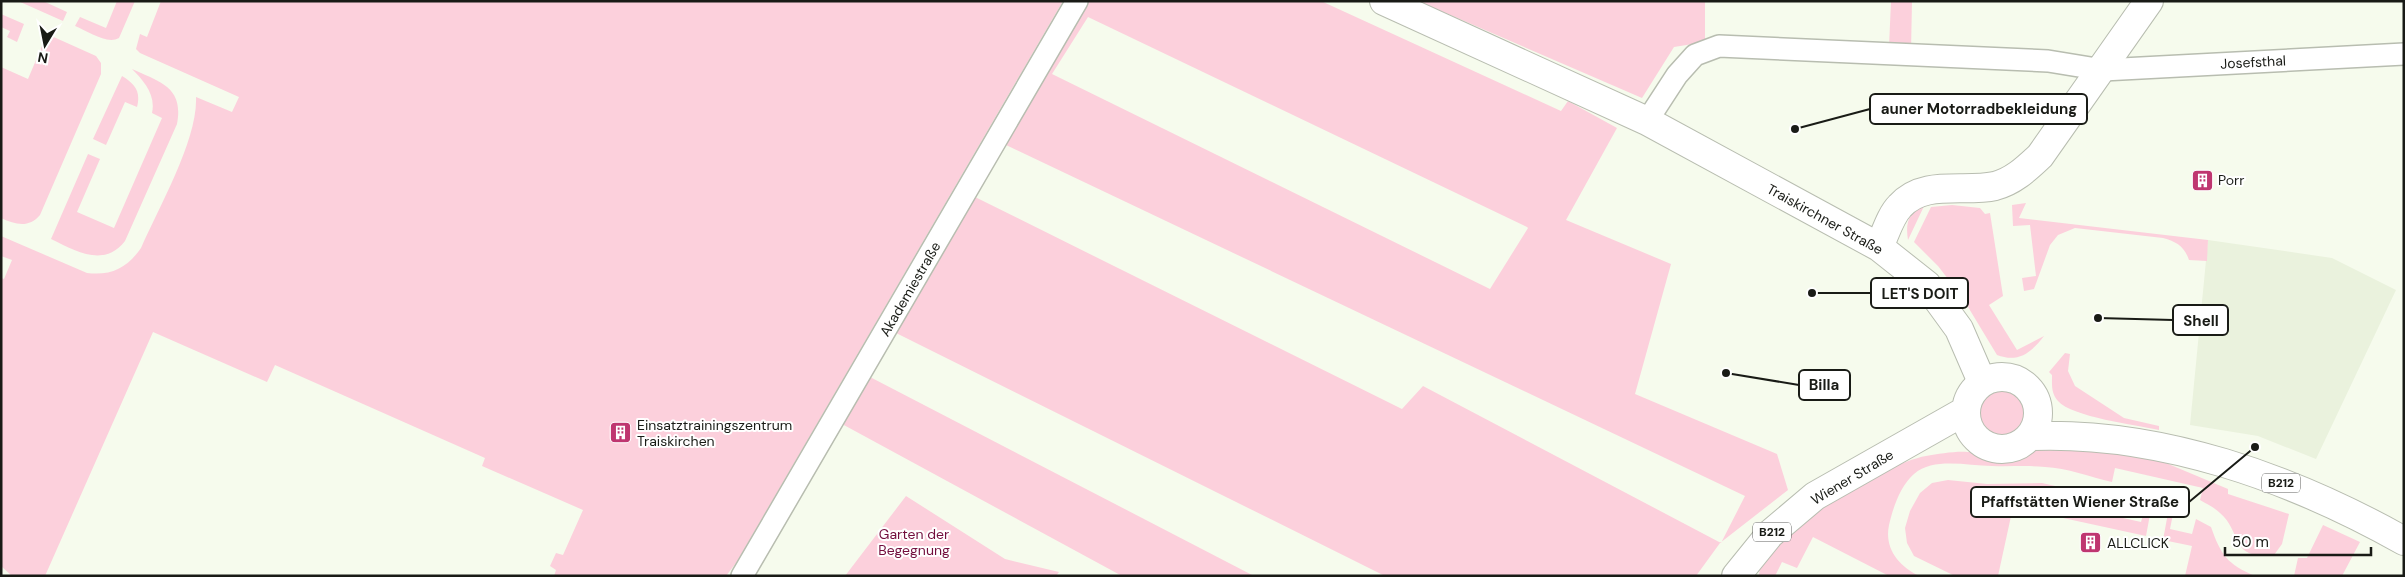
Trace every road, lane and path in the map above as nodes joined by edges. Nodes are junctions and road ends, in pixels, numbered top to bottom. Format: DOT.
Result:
graph roads {
  1 [pos="1078,1"];
  2 [pos="1384,1"];
  3 [pos="2149,1"];
  4 [pos="2404,54"];
  5 [pos="2103,70"];
  6 [pos="1646,121"];
  7 [pos="1879,248"];
  8 [pos="1982,382"];
  9 [pos="2038,408"];
  10 [pos="1965,411"];
  11 [pos="2031,436"];
  12 [pos="2106,437"];
  13 [pos="1978,441"];
  14 [pos="1907,445"];
  15 [pos="2403,540"];
  16 [pos="742,576"];
  17 [pos="1736,576"];
  1 -- 16 [label="street, Akademiestraße"];
  2 -- 6 [label="main road, Traiskirchner Straße"];
  3 -- 5 [label="main road"];
  4 -- 5 [label="street, Josefsthal"];
  5 -- 6 [label="street, Josefsthal"];
  5 -- 7 [label="main road"];
  6 -- 7 [label="main road, Traiskirchner Straße"];
  7 -- 8 [label="main road, Traiskirchner Straße"];
  8 -- 9 [label="main road"];
  8 -- 10 [label="main road"];
  9 -- 11 [label="main road"];
  9 -- 12 [label="main road, B212"];
  10 -- 13 [label="main road"];
  10 -- 14 [label="main road, Wiener Straße / B212"];
  11 -- 12 [label="main road, B212"];
  11 -- 13 [label="main road, Wiener Straße / B212"];
  12 -- 15 [label="main road, B212"];
  13 -- 14 [label="main road, Wiener Straße / B212"];
  14 -- 17 [label="main road, Wiener Straße / B212"];
}
